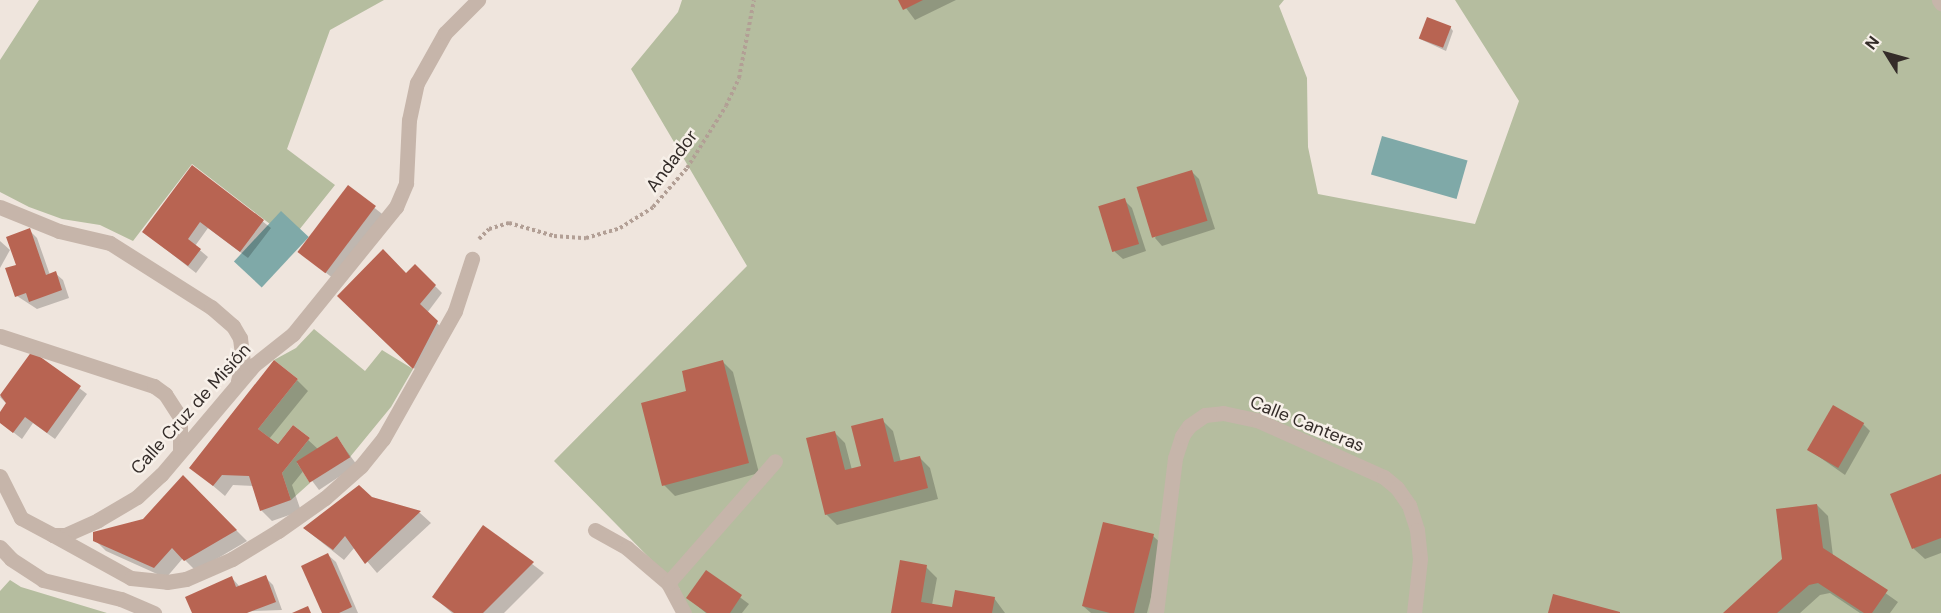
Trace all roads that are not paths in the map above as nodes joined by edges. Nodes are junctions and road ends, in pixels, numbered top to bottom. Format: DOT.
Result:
graph roads {
  1 [pos="478,0"];
  2 [pos="0,207"];
  3 [pos="472,259"];
  4 [pos="0,336"];
  5 [pos="236,385"];
  6 [pos="180,450"];
  7 [pos="775,461"];
  8 [pos="0,476"];
  9 [pos="595,530"];
  10 [pos="53,535"];
  11 [pos="0,547"];
  12 [pos="668,584"];
  13 [pos="154,613"];
  14 [pos="684,613"];
  15 [pos="1156,613"];
  16 [pos="1414,613"];
  1 -- 5 [label="street, Calle Cruz de Misión"];
  2 -- 5 [label="street"];
  3 -- 10 [label="street"];
  4 -- 6 [label="street"];
  5 -- 6 [label="street, Calle Cruz de Misión"];
  6 -- 10 [label="street, Calle Cruz de Misión"];
  7 -- 12 [label="street"];
  8 -- 10 [label="street"];
  9 -- 12 [label="street"];
  11 -- 13 [label="street"];
  12 -- 14 [label="street"];
  15 -- 16 [label="street, Calle Canteras"];
}
